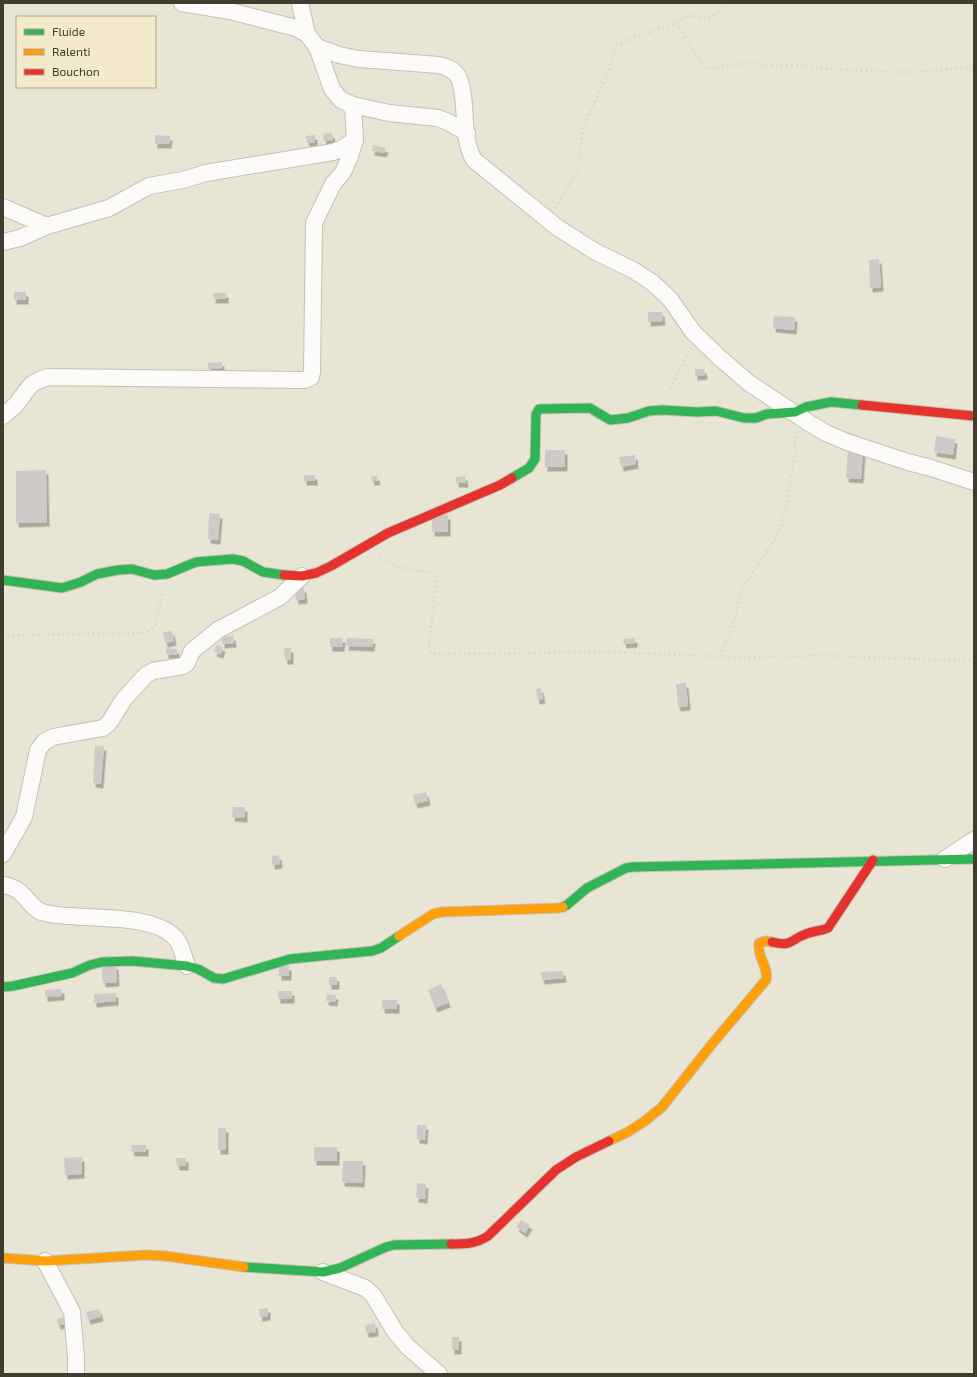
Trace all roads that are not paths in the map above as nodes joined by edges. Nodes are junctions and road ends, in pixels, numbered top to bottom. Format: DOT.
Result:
graph roads {
  1 [pos="182,3"];
  2 [pos="300,3"];
  3 [pos="307,34"];
  4 [pos="317,47"];
  5 [pos="353,105"];
  6 [pos="467,133"];
  7 [pos="355,140"];
  8 [pos="3,208"];
  9 [pos="47,226"];
  10 [pos="3,242"];
  11 [pos="795,412"];
  12 [pos="3,416"];
  13 [pos="974,416"];
  14 [pos="974,482"];
  15 [pos="302,576"];
  16 [pos="3,580"];
  17 [pos="974,840"];
  18 [pos="3,854"];
  19 [pos="974,858"];
  20 [pos="945,859"];
  21 [pos="873,860"];
  22 [pos="3,885"];
  23 [pos="187,966"];
  24 [pos="3,987"];
  25 [pos="3,1258"];
  26 [pos="45,1261"];
  27 [pos="324,1272"];
  28 [pos="76,1374"];
  29 [pos="440,1374"];
  1 -- 3 [label="street"];
  2 -- 3 [label="street"];
  3 -- 4 [label="street"];
  4 -- 5 [label="street"];
  4 -- 6 [label="street"];
  5 -- 6 [label="street"];
  5 -- 7 [label="street"];
  6 -- 11 [label="street"];
  7 -- 9 [label="street"];
  7 -- 12 [label="street"];
  8 -- 9 [label="street"];
  9 -- 10 [label="street"];
  11 -- 13 [label="street"];
  11 -- 14 [label="street"];
  11 -- 15 [label="street"];
  15 -- 16 [label="street"];
  15 -- 18 [label="street"];
  17 -- 20 [label="street"];
  19 -- 20 [label="street"];
  20 -- 21 [label="street"];
  21 -- 23 [label="street"];
  21 -- 27 [label="street"];
  22 -- 23 [label="street"];
  23 -- 24 [label="street"];
  25 -- 26 [label="street"];
  26 -- 27 [label="street"];
  26 -- 28 [label="street"];
  27 -- 29 [label="street"];
}
